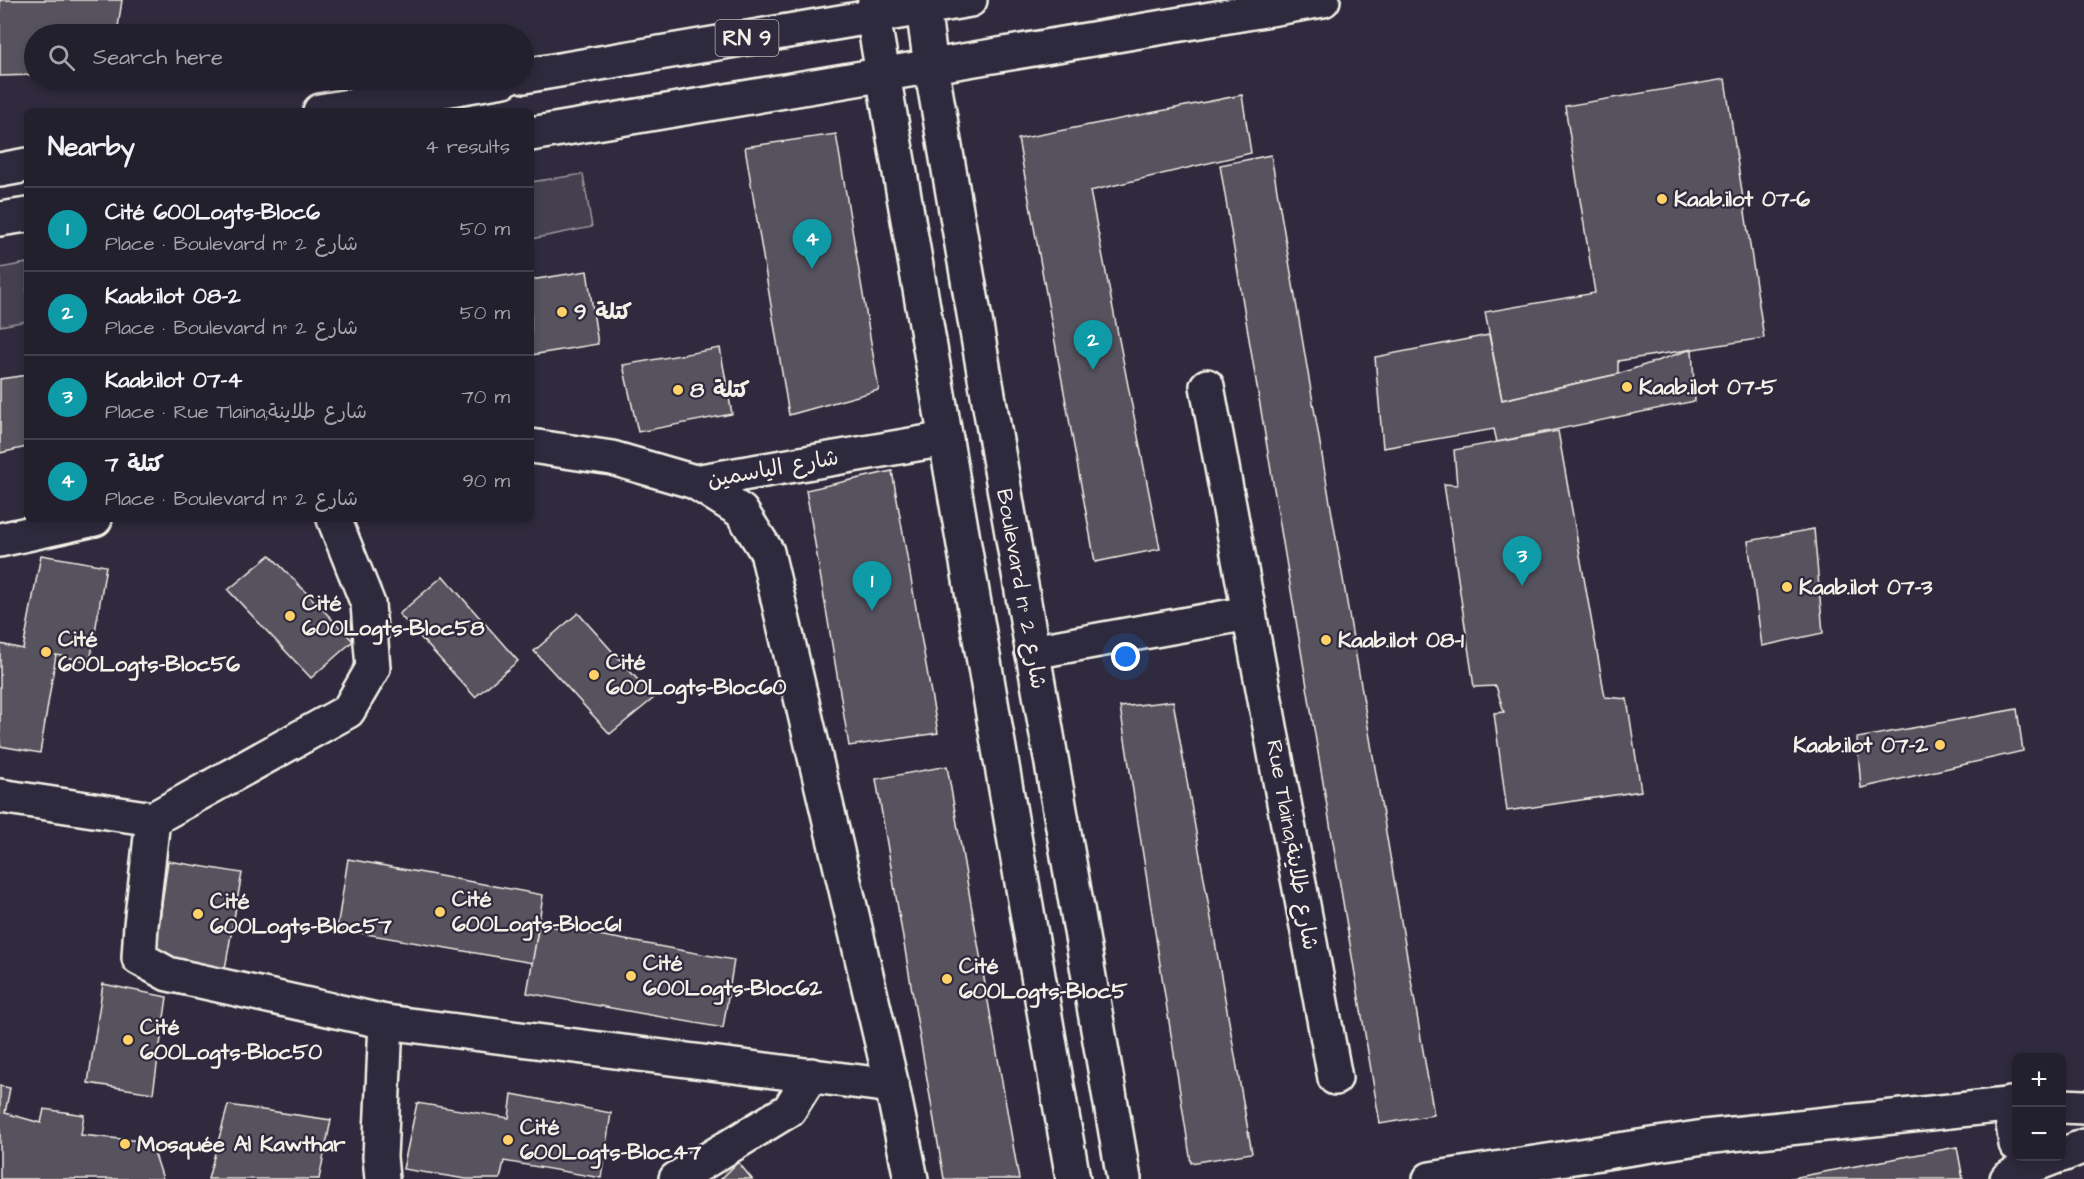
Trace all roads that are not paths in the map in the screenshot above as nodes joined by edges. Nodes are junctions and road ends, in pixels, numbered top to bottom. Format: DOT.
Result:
graph roads {
  1 [pos="970,0"];
  2 [pos="1323,0"];
  3 [pos="920,4"];
  4 [pos="874,8"];
  5 [pos="931,66"];
  6 [pos="534,74"];
  7 [pos="883,74"];
  8 [pos="445,90"];
  9 [pos="338,108"];
  10 [pos="534,133"];
  11 [pos="24,166"];
  12 [pos="0,170"];
  13 [pos="24,215"];
  14 [pos="0,219"];
  15 [pos="1207,386"];
  16 [pos="946,439"];
  17 [pos="534,446"];
  18 [pos="695,482"];
  19 [pos="81,522"];
  20 [pos="335,522"];
  21 [pos="0,540"];
  22 [pos="1249,613"];
  23 [pos="1032,652"];
  24 [pos="0,796"];
  25 [pos="153,819"];
  26 [pos="386,1022"];
  27 [pos="811,1075"];
  28 [pos="1335,1078"];
  29 [pos="892,1086"];
  30 [pos="2012,1104"];
  31 [pos="2066,1106"];
  32 [pos="2013,1107"];
  33 [pos="2084,1107"];
  34 [pos="2084,1146"];
  35 [pos="2066,1153"];
  36 [pos="2016,1163"];
  37 [pos="382,1179"];
  38 [pos="676,1179"];
  39 [pos="911,1179"];
  40 [pos="1073,1179"];
  41 [pos="1124,1179"];
  42 [pos="1430,1179"];
  1 -- 3 [label="street, RN 9"];
  2 -- 5 [label="street"];
  3 -- 4 [label="street, RN 9"];
  3 -- 5 [label="street, Boulevard n° شارع 2"];
  4 -- 6 [label="street, RN 9"];
  4 -- 7 [label="street"];
  5 -- 7 [label="street"];
  5 -- 23 [label="street, Boulevard n° شارع 2"];
  7 -- 10 [label="street"];
  7 -- 16 [label="street"];
  8 -- 9 [label="street"];
  11 -- 12 [label="street"];
  13 -- 14 [label="street"];
  15 -- 22 [label="street, Rue Tlaina;شارع طلاينة"];
  16 -- 18 [label="street, شارع الياسمين"];
  16 -- 40 [label="street"];
  17 -- 18 [label="street, شارع الياسمين"];
  18 -- 29 [label="street"];
  19 -- 21 [label="street"];
  20 -- 25 [label="street"];
  22 -- 23 [label="street"];
  22 -- 28 [label="street, Rue Tlaina;شارع طلاينة"];
  23 -- 41 [label="street, Boulevard n° شارع 2"];
  24 -- 25 [label="street"];
  25 -- 26 [label="street"];
  26 -- 27 [label="street"];
  26 -- 37 [label="street"];
  27 -- 29 [label="street"];
  27 -- 38 [label="street"];
  29 -- 39 [label="street"];
  30 -- 42 [label="street"];
  31 -- 33 [label="street"];
  32 -- 36 [label="street"];
  34 -- 35 [label="street"];
}
